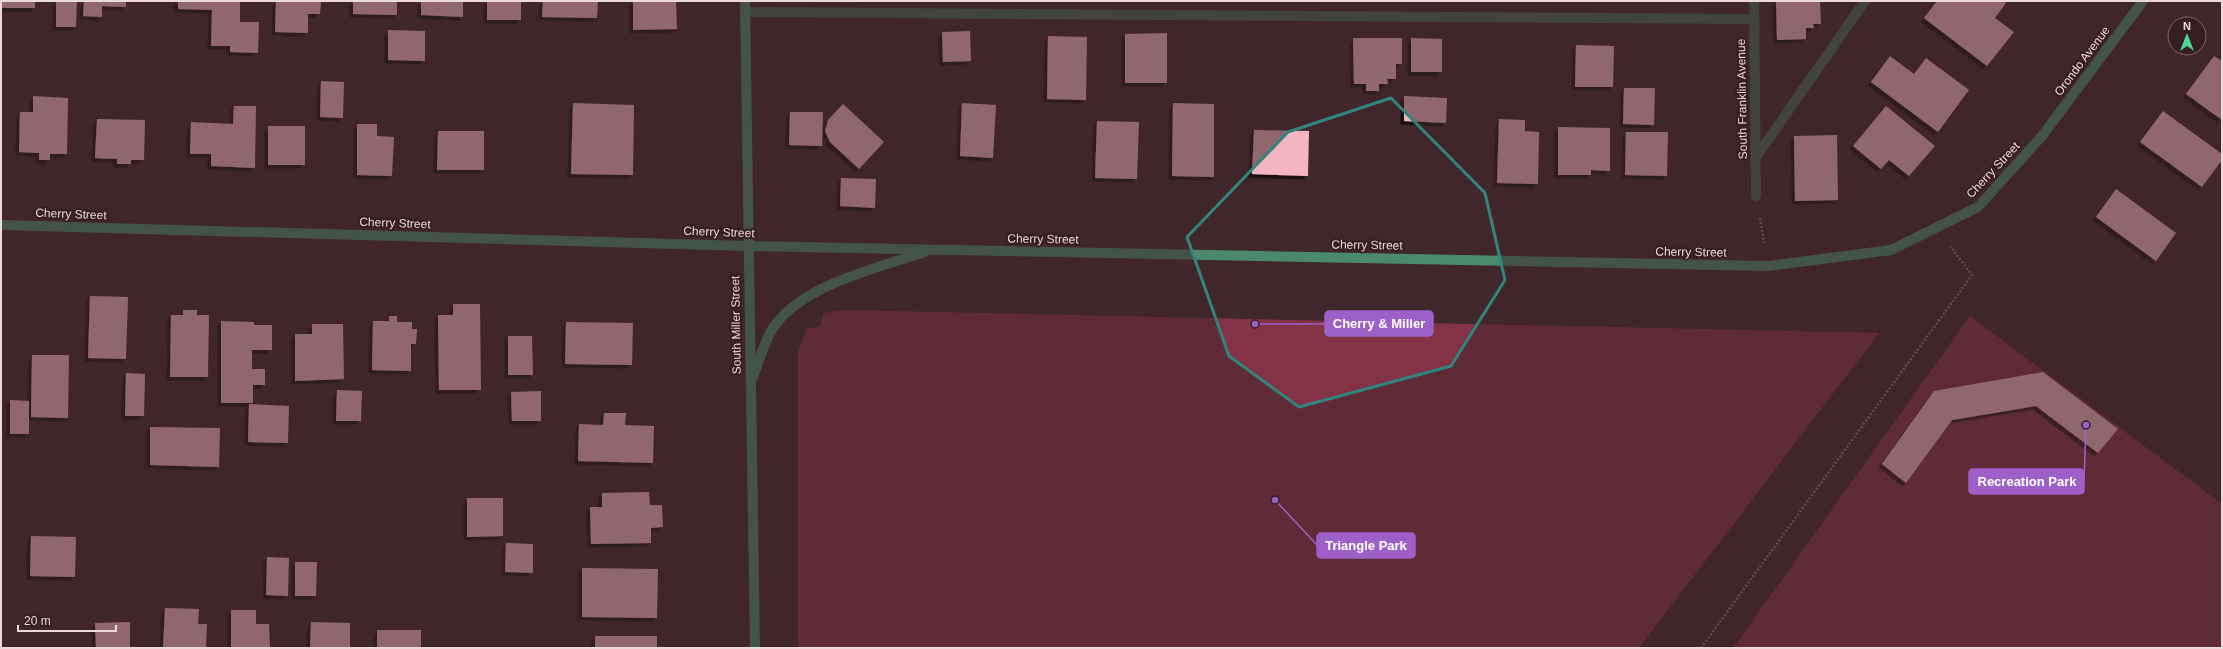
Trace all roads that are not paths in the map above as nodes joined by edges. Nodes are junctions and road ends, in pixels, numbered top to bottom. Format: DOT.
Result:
graph roads {
  1 [pos="745,1"];
  2 [pos="1754,1"];
  3 [pos="1865,1"];
  4 [pos="2143,1"];
  5 [pos="745,12"];
  6 [pos="1754,19"];
  7 [pos="2042,136"];
  8 [pos="1756,157"];
  9 [pos="1756,196"];
  10 [pos="1,225"];
  11 [pos="747,246"];
  12 [pos="932,249"];
  13 [pos="750,385"];
  14 [pos="755,648"];
  1 -- 5 [label="main road, South Miller Street"];
  2 -- 6 [label="street, South Franklin Avenue"];
  3 -- 8 [label="street"];
  4 -- 7 [label="main road, Orondo Avenue"];
  5 -- 6 [label="street"];
  5 -- 11 [label="main road, South Miller Street"];
  6 -- 8 [label="street, South Franklin Avenue"];
  7 -- 12 [label="main road, Cherry Street"];
  8 -- 9 [label="street, South Franklin Avenue"];
  10 -- 11 [label="main road, Cherry Street"];
  11 -- 12 [label="main road, Cherry Street"];
  11 -- 13 [label="main road, South Miller Street"];
  12 -- 13 [label="main road"];
  13 -- 14 [label="main road, South Miller Street"];
}
